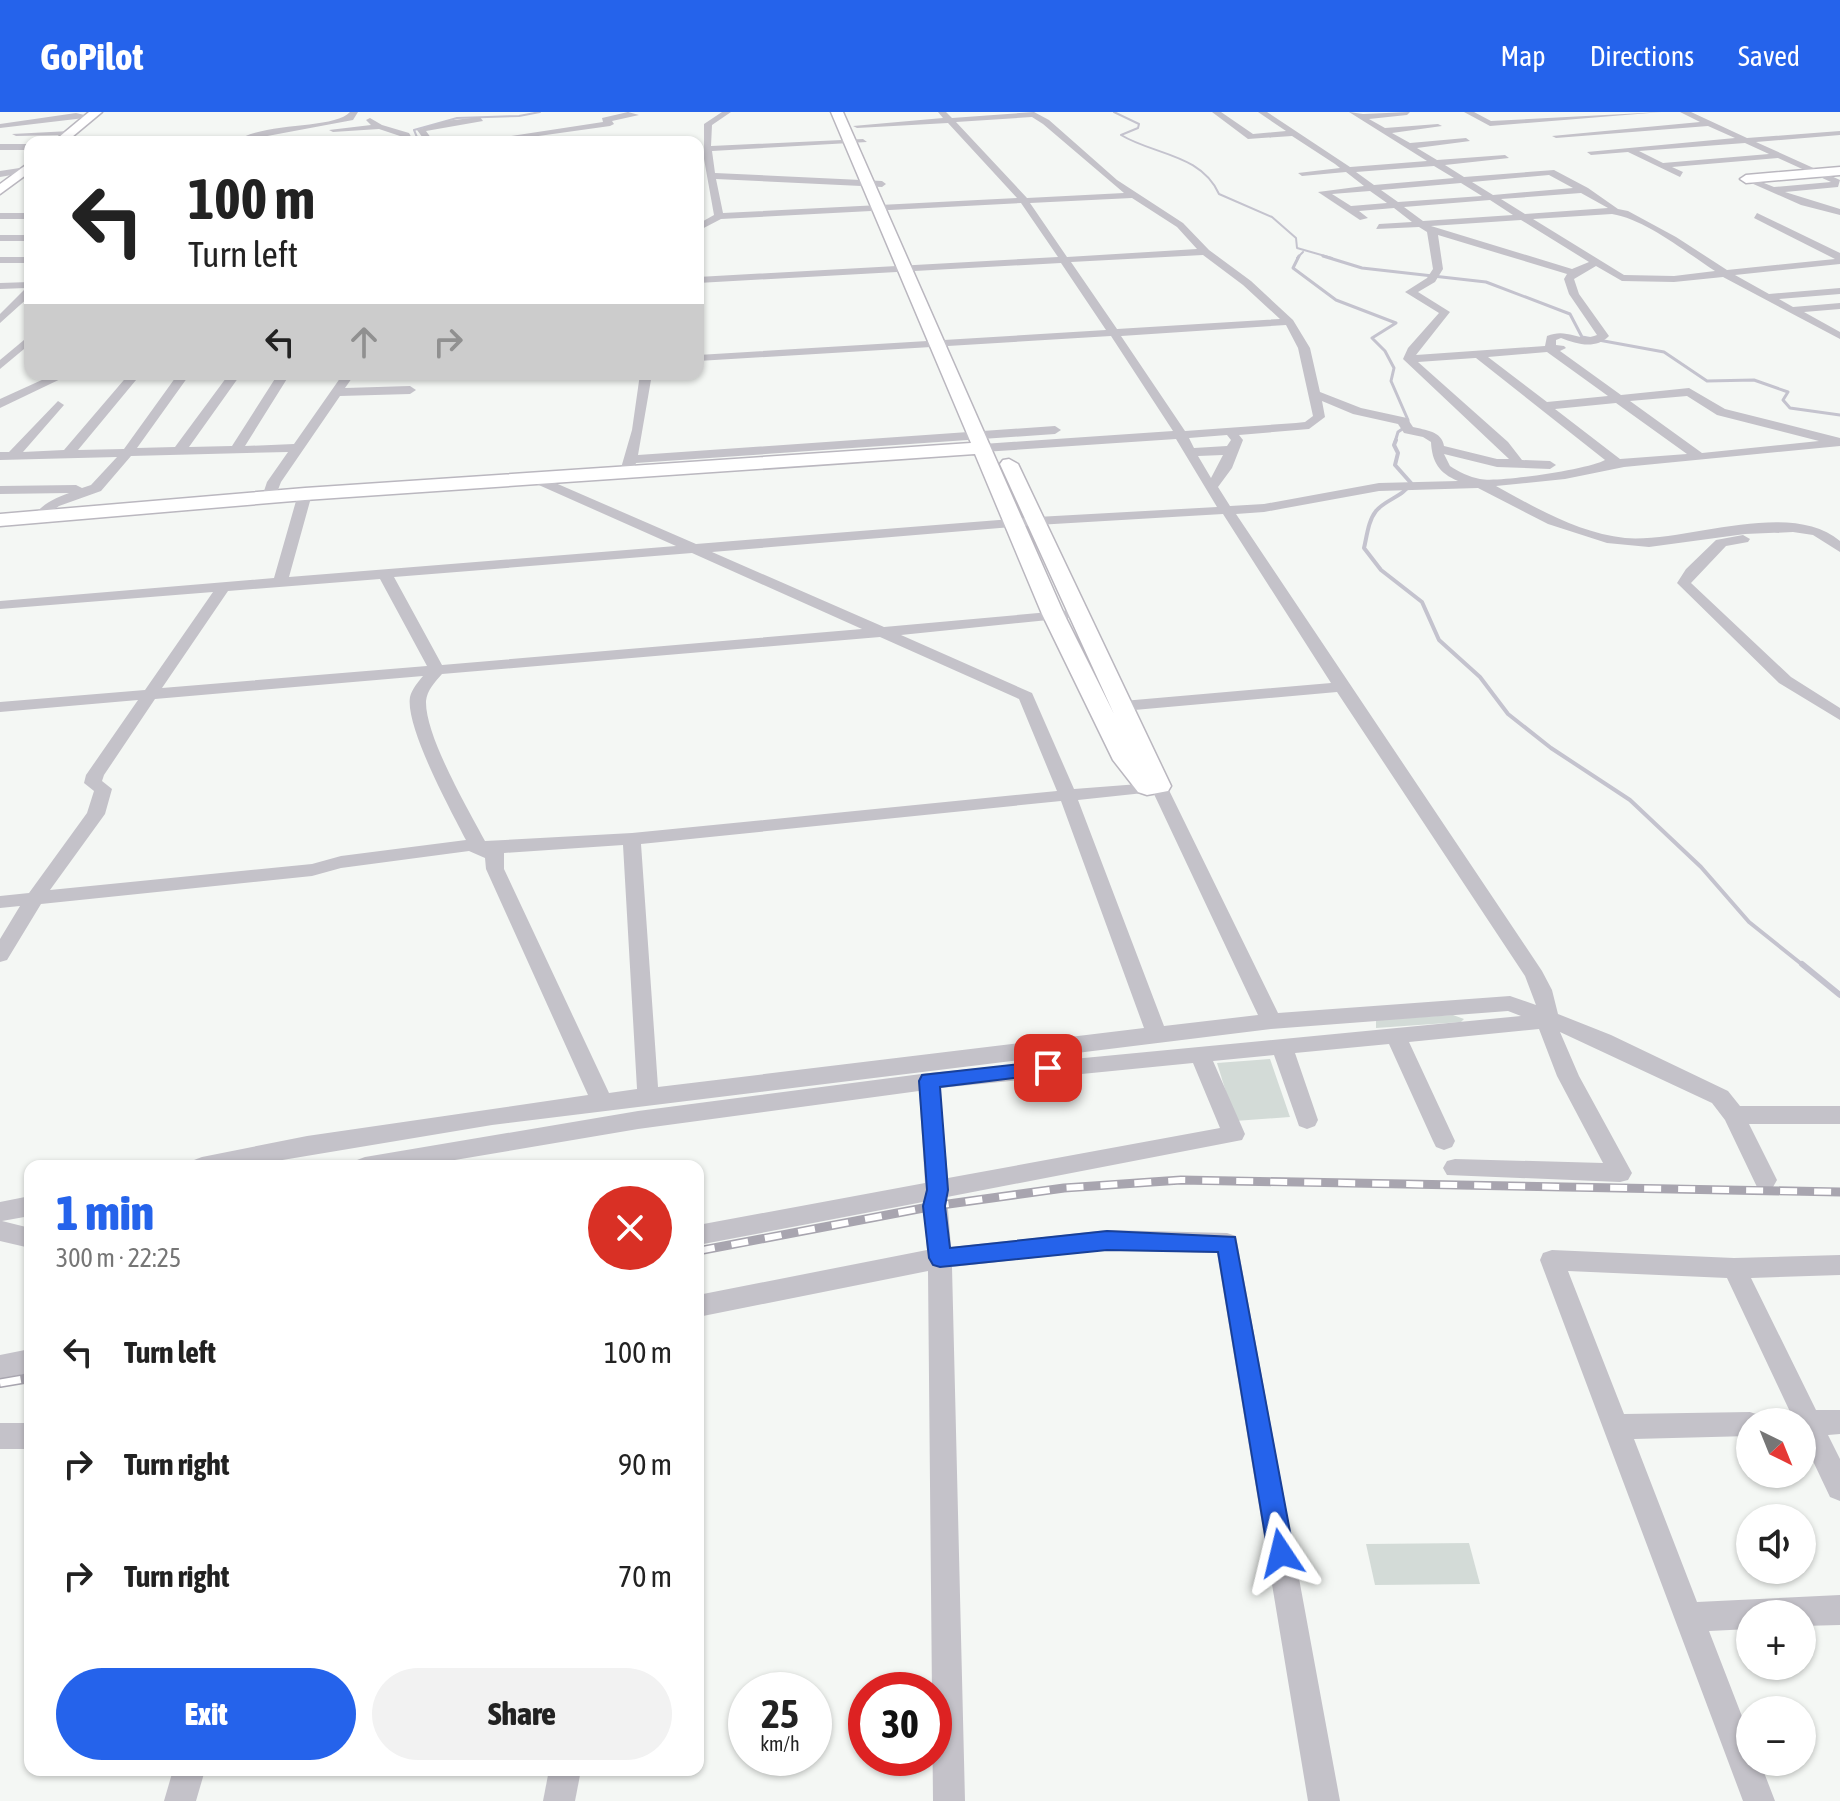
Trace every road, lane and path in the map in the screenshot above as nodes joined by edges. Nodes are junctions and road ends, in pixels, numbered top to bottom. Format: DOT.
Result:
graph roads {
  1 [pos="106,112"];
  2 [pos="354,112"];
  3 [pos="362,112"];
  4 [pos="632,112"];
  5 [pos="727,112"];
  6 [pos="837,112"];
  7 [pos="1216,112"];
  8 [pos="1468,112"];
  9 [pos="1557,112"];
  10 [pos="1658,112"];
  11 [pos="1684,112"];
  12 [pos="1030,113"];
  13 [pos="1407,113"];
  14 [pos="1357,114"];
  15 [pos="93,115"];
  16 [pos="946,116"];
  17 [pos="1260,116"];
  18 [pos="486,119"];
  19 [pos="579,119"];
  20 [pos="1569,119"];
  21 [pos="453,122"];
  22 [pos="1244,122"];
  23 [pos="1230,123"];
  24 [pos="1710,124"];
  25 [pos="0,126"];
  26 [pos="1438,126"];
  27 [pos="379,127"];
  28 [pos="590,128"];
  29 [pos="499,129"];
  30 [pos="285,131"];
  31 [pos="855,131"];
  32 [pos="1385,131"];
  33 [pos="1293,133"];
  34 [pos="1598,133"];
  35 [pos="1840,133"];
  36 [pos="0,134"];
  37 [pos="552,135"];
  38 [pos="36,136"];
  39 [pos="73,136"];
  40 [pos="74,136"];
  41 [pos="250,136"];
  42 [pos="407,136"];
  43 [pos="426,136"];
  44 [pos="468,136"];
  45 [pos="502,136"];
  46 [pos="1556,136"];
  47 [pos="1745,140"];
  48 [pos="1466,141"];
  49 [pos="1409,146"];
  50 [pos="0,147"];
  51 [pos="24,147"];
  52 [pos="709,149"];
  53 [pos="1629,149"];
  54 [pos="1487,150"];
  55 [pos="1591,152"];
  56 [pos="1780,155"];
  57 [pos="15,160"];
  58 [pos="1436,163"];
  59 [pos="24,165"];
  60 [pos="1661,165"];
  61 [pos="24,169"];
  62 [pos="1347,169"];
  63 [pos="1840,171"];
  64 [pos="24,172"];
  65 [pos="1818,173"];
  66 [pos="0,174"];
  67 [pos="24,174"];
  68 [pos="1680,174"];
  69 [pos="713,176"];
  70 [pos="1746,179"];
  71 [pos="1464,180"];
  72 [pos="874,184"];
  73 [pos="1840,184"];
  74 [pos="1369,186"];
  75 [pos="0,190"];
  76 [pos="1585,190"];
  77 [pos="1770,190"];
  78 [pos="1327,191"];
  79 [pos="1132,195"];
  80 [pos="1492,198"];
  81 [pos="1023,199"];
  82 [pos="0,200"];
  83 [pos="1840,204"];
  84 [pos="1397,205"];
  85 [pos="1817,206"];
  86 [pos="883,207"];
  87 [pos="1614,208"];
  88 [pos="1349,209"];
  89 [pos="1840,212"];
  90 [pos="0,216"];
  91 [pos="24,216"];
  92 [pos="719,216"];
  93 [pos="1757,216"];
  94 [pos="1521,217"];
  95 [pos="1363,218"];
  96 [pos="704,225"];
  97 [pos="1379,227"];
  98 [pos="1428,227"];
  99 [pos="0,238"];
  100 [pos="24,238"];
  101 [pos="1205,252"];
  102 [pos="1063,259"];
  103 [pos="1840,259"];
  104 [pos="0,260"];
  105 [pos="24,260"];
  106 [pos="1594,263"];
  107 [pos="910,268"];
  108 [pos="1573,273"];
  109 [pos="1727,273"];
  110 [pos="704,280"];
  111 [pos="0,286"];
  112 [pos="24,288"];
  113 [pos="1840,291"];
  114 [pos="24,294"];
  115 [pos="1768,297"];
  116 [pos="1840,306"];
  117 [pos="1793,310"];
  118 [pos="0,320"];
  119 [pos="1289,322"];
  120 [pos="1112,331"];
  121 [pos="1840,336"];
  122 [pos="944,342"];
  123 [pos="24,343"];
  124 [pos="1586,346"];
  125 [pos="1550,349"];
  126 [pos="1480,356"];
  127 [pos="704,358"];
  128 [pos="1409,359"];
  129 [pos="24,361"];
  130 [pos="1,363"];
  131 [pos="30,380"];
  132 [pos="52,380"];
  133 [pos="130,380"];
  134 [pos="180,380"];
  135 [pos="231,380"];
  136 [pos="280,380"];
  137 [pos="346,380"];
  138 [pos="645,380"];
  139 [pos="410,390"];
  140 [pos="339,392"];
  141 [pos="0,394"];
  142 [pos="1314,394"];
  143 [pos="1619,399"];
  144 [pos="0,404"];
  145 [pos="58,405"];
  146 [pos="1546,406"];
  147 [pos="1721,412"];
  148 [pos="1309,425"];
  149 [pos="1178,429"];
  150 [pos="1230,431"];
  151 [pos="988,441"];
  152 [pos="1839,441"];
  153 [pos="298,448"];
  154 [pos="1437,448"];
  155 [pos="236,449"];
  156 [pos="1232,449"];
  157 [pos="180,450"];
  158 [pos="1777,450"];
  159 [pos="1188,452"];
  160 [pos="127,453"];
  161 [pos="67,455"];
  162 [pos="6,456"];
  163 [pos="1699,457"];
  164 [pos="1515,462"];
  165 [pos="1619,465"];
  166 [pos="628,466"];
  167 [pos="537,479"];
  168 [pos="1481,484"];
  169 [pos="1212,486"];
  170 [pos="96,488"];
  171 [pos="0,490"];
  172 [pos="305,494"];
  173 [pos="269,497"];
  174 [pos="1227,508"];
  175 [pos="39,517"];
  176 [pos="0,520"];
  177 [pos="1037,521"];
  178 [pos="1015,523"];
  179 [pos="1840,528"];
  180 [pos="1817,531"];
  181 [pos="1840,548"];
  182 [pos="696,549"];
  183 [pos="384,572"];
  184 [pos="281,580"];
  185 [pos="225,585"];
  186 [pos="0,605"];
  187 [pos="1078,612"];
  188 [pos="1053,614"];
  189 [pos="882,632"];
  190 [pos="437,670"];
  191 [pos="1344,687"];
  192 [pos="148,693"];
  193 [pos="1123,706"];
  194 [pos="0,707"];
  195 [pos="1837,709"];
  196 [pos="1153,786"];
  197 [pos="1068,797"];
  198 [pos="632,839"];
  199 [pos="486,847"];
  200 [pos="35,898"];
  201 [pos="3,905"];
  202 [pos="0,955"];
  203 [pos="1548,1020"];
  204 [pos="1271,1021"];
  205 [pos="1395,1034"];
  206 [pos="1157,1036"];
  207 [pos="1281,1045"];
  208 [pos="1199,1053"];
  209 [pos="929,1081"];
  210 [pos="648,1096"];
  211 [pos="602,1102"];
  212 [pos="1734,1115"];
  213 [pos="1840,1115"];
  214 [pos="1307,1120"];
  215 [pos="1444,1141"];
  216 [pos="232,1160"];
  217 [pos="401,1160"];
  218 [pos="1455,1168"];
  219 [pos="1765,1180"];
  220 [pos="937,1190"];
  221 [pos="24,1207"];
  222 [pos="0,1212"];
  223 [pos="0,1231"];
  224 [pos="704,1234"];
  225 [pos="24,1237"];
  226 [pos="940,1258"];
  227 [pos="1840,1265"];
  228 [pos="1734,1268"];
  229 [pos="704,1305"];
  230 [pos="24,1362"];
  231 [pos="0,1367"];
  232 [pos="1799,1408"];
  233 [pos="1816,1422"];
  234 [pos="1840,1422"];
  235 [pos="1736,1424"];
  236 [pos="1617,1427"];
  237 [pos="0,1436"];
  238 [pos="24,1436"];
  239 [pos="1816,1441"];
  240 [pos="1840,1488"];
  241 [pos="1840,1610"];
  242 [pos="1816,1611"];
  243 [pos="1736,1615"];
  244 [pos="1689,1617"];
  245 [pos="187,1776"];
  246 [pos="564,1776"];
  247 [pos="180,1801"];
  248 [pos="559,1801"];
  249 [pos="949,1801"];
  250 [pos="1324,1801"];
  251 [pos="1759,1801"];
  1 -- 40 [label="street"];
  2 -- 30 [label="street"];
  3 -- 27 [label="street"];
  4 -- 28 [label="street"];
  5 -- 52 [label="street"];
  6 -- 31 [label="street"];
  7 -- 23 [label="street"];
  8 -- 20 [label="street"];
  9 -- 20 [label="street"];
  10 -- 20 [label="street"];
  11 -- 24 [label="street"];
  12 -- 16 [label="street"];
  12 -- 79 [label="street"];
  13 -- 14 [label="street"];
  14 -- 32 [label="street"];
  15 -- 25 [label="street"];
  15 -- 39 [label="street"];
  16 -- 31 [label="street"];
  16 -- 81 [label="street"];
  17 -- 33 [label="street"];
  18 -- 21 [label="street"];
  19 -- 28 [label="street"];
  20 -- 34 [label="street"];
  21 -- 43 [label="street"];
  21 -- 44 [label="street"];
  22 -- 23 [label="street"];
  23 -- 33 [label="street"];
  24 -- 34 [label="street"];
  24 -- 47 [label="street"];
  26 -- 32 [label="street"];
  27 -- 30 [label="street"];
  27 -- 42 [label="street"];
  28 -- 37 [label="street"];
  29 -- 45 [label="street"];
  30 -- 41 [label="street"];
  31 -- 52 [label="street"];
  31 -- 72 [label="street"];
  32 -- 49 [label="street"];
  33 -- 62 [label="street"];
  34 -- 46 [label="street"];
  34 -- 53 [label="street"];
  35 -- 47 [label="street"];
  36 -- 38 [label="street"];
  47 -- 53 [label="street"];
  47 -- 56 [label="street"];
  48 -- 49 [label="street"];
  49 -- 58 [label="street"];
  50 -- 51 [label="street"];
  52 -- 69 [label="street"];
  53 -- 55 [label="street"];
  53 -- 60 [label="street"];
  54 -- 58 [label="street"];
  56 -- 60 [label="street"];
  56 -- 65 [label="street"];
  57 -- 59 [label="street"];
  58 -- 62 [label="street"];
  58 -- 71 [label="street"];
  60 -- 68 [label="street"];
  61 -- 66 [label="street"];
  62 -- 74 [label="street"];
  62 -- 78 [label="street"];
  63 -- 65 [label="street"];
  64 -- 75 [label="street"];
  65 -- 70 [label="street"];
  65 -- 73 [label="street"];
  67 -- 82 [label="street"];
  69 -- 72 [label="street"];
  69 -- 92 [label="street"];
  70 -- 77 [label="street"];
  71 -- 74 [label="street"];
  71 -- 76 [label="street"];
  71 -- 80 [label="street"];
  72 -- 86 [label="street"];
  73 -- 77 [label="street"];
  74 -- 78 [label="street"];
  74 -- 84 [label="street"];
  76 -- 80 [label="street"];
  76 -- 87 [label="street"];
  77 -- 85 [label="street"];
  78 -- 88 [label="street"];
  79 -- 81 [label="street"];
  79 -- 101 [label="street"];
  80 -- 84 [label="street"];
  80 -- 94 [label="street"];
  81 -- 86 [label="street"];
  81 -- 102 [label="street"];
  83 -- 85 [label="street"];
  84 -- 88 [label="street"];
  84 -- 98 [label="street"];
  85 -- 89 [label="street"];
  86 -- 92 [label="street"];
  86 -- 107 [label="street"];
  88 -- 95 [label="street"];
  90 -- 91 [label="street"];
  92 -- 96 [label="street"];
  93 -- 103 [label="street"];
  94 -- 98 [label="street"];
  94 -- 106 [label="street"];
  94 -- 109 [label="street"];
  97 -- 98 [label="street"];
  98 -- 108 [label="street"];
  98 -- 128 [label="street"];
  99 -- 100 [label="street"];
  101 -- 102 [label="street"];
  101 -- 119 [label="street"];
  102 -- 107 [label="street"];
  102 -- 120 [label="street"];
  103 -- 109 [label="street"];
  104 -- 105 [label="street"];
  106 -- 108 [label="street"];
  106 -- 109 [label="street"];
  107 -- 110 [label="street"];
  107 -- 122 [label="street"];
  108 -- 125 [label="street"];
  109 -- 115 [label="street"];
  111 -- 112 [label="street"];
  113 -- 115 [label="street"];
  114 -- 118 [label="street"];
  115 -- 117 [label="street"];
  116 -- 117 [label="street"];
  117 -- 121 [label="street"];
  119 -- 120 [label="street"];
  119 -- 142 [label="street"];
  120 -- 122 [label="street"];
  120 -- 149 [label="street"];
  122 -- 127 [label="street"];
  122 -- 151 [label="street"];
  123 -- 130 [label="street"];
  124 -- 125 [label="street"];
  125 -- 126 [label="street"];
  125 -- 143 [label="street"];
  126 -- 128 [label="street"];
  126 -- 146 [label="street"];
  128 -- 164 [label="street"];
  129 -- 130 [label="street"];
  131 -- 141 [label="street"];
  132 -- 144 [label="street"];
  133 -- 161 [label="street"];
  134 -- 160 [label="street"];
  135 -- 157 [label="street"];
  136 -- 155 [label="street"];
  137 -- 140 [label="street"];
  138 -- 166 [label="street"];
  139 -- 140 [label="street"];
  140 -- 153 [label="street"];
  142 -- 148 [label="street"];
  142 -- 154 [label="street"];
  143 -- 146 [label="street"];
  143 -- 147 [label="street"];
  143 -- 163 [label="street"];
  145 -- 162 [label="street"];
  146 -- 165 [label="street"];
  147 -- 152 [label="street"];
  147 -- 158 [label="street"];
  148 -- 149 [label="street"];
  148 -- 150 [label="street"];
  149 -- 150 [label="street"];
  149 -- 151 [label="street"];
  149 -- 159 [label="street"];
  150 -- 156 [label="street"];
  151 -- 166 [label="street"];
  151 -- 177 [label="street"];
  151 -- 178 [label="street"];
  152 -- 158 [label="street"];
  153 -- 155 [label="street"];
  153 -- 173 [label="street"];
  154 -- 164 [label="street"];
  154 -- 168 [label="street"];
  155 -- 157 [label="street"];
  156 -- 159 [label="street"];
  156 -- 169 [label="street"];
  157 -- 160 [label="street"];
  158 -- 163 [label="street"];
  159 -- 169 [label="street"];
  160 -- 161 [label="street"];
  160 -- 170 [label="street"];
  161 -- 162 [label="street"];
  163 -- 165 [label="street"];
  164 -- 165 [label="street"];
  165 -- 168 [label="street"];
  166 -- 167 [label="street"];
  167 -- 172 [label="street"];
  167 -- 182 [label="street"];
  168 -- 174 [label="street"];
  168 -- 180 [label="street"];
  169 -- 174 [label="street"];
  170 -- 171 [label="street"];
  170 -- 175 [label="street"];
  172 -- 173 [label="street"];
  172 -- 184 [label="street"];
  173 -- 175 [label="street"];
  174 -- 177 [label="street"];
  174 -- 191 [label="street"];
  175 -- 176 [label="street"];
  177 -- 178 [label="street"];
  177 -- 187 [label="street"];
  178 -- 182 [label="street"];
  178 -- 188 [label="street"];
  179 -- 180 [label="street"];
  180 -- 181 [label="street"];
  180 -- 195 [label="street"];
  182 -- 183 [label="street"];
  182 -- 189 [label="street"];
  183 -- 184 [label="street"];
  183 -- 190 [label="street"];
  184 -- 185 [label="street"];
  185 -- 186 [label="street"];
  185 -- 192 [label="street"];
  187 -- 188 [label="street"];
  187 -- 193 [label="street"];
  188 -- 189 [label="street"];
  188 -- 196 [label="street"];
  189 -- 190 [label="street"];
  189 -- 197 [label="street"];
  190 -- 192 [label="street"];
  190 -- 199 [label="street"];
  191 -- 193 [label="street"];
  191 -- 203 [label="street"];
  192 -- 194 [label="street"];
  192 -- 200 [label="street"];
  193 -- 196 [label="street"];
  196 -- 197 [label="street"];
  196 -- 204 [label="street"];
  197 -- 198 [label="street"];
  197 -- 206 [label="street"];
  198 -- 199 [label="street"];
  198 -- 210 [label="street"];
  199 -- 200 [label="street"];
  199 -- 211 [label="street"];
  200 -- 201 [label="street"];
  200 -- 202 [label="street"];
  203 -- 204 [label="street"];
  203 -- 205 [label="street"];
  203 -- 212 [label="street"];
  203 -- 218 [label="street"];
  204 -- 206 [label="street"];
  205 -- 207 [label="street"];
  205 -- 215 [label="street"];
  206 -- 210 [label="street"];
  207 -- 208 [label="street"];
  207 -- 214 [label="street"];
  208 -- 209 [label="street"];
  208 -- 220 [label="street"];
  209 -- 217 [label="street"];
  209 -- 220 [label="street"];
  210 -- 211 [label="street"];
  211 -- 216 [label="street"];
  212 -- 213 [label="street"];
  212 -- 219 [label="street"];
  220 -- 224 [label="street"];
  220 -- 226 [label="street"];
  221 -- 222 [label="street"];
  223 -- 225 [label="street"];
  226 -- 229 [label="street"];
  226 -- 249 [label="street"];
  226 -- 250 [label="street"];
  227 -- 228 [label="street"];
  228 -- 232 [label="street"];
  228 -- 236 [label="street"];
  230 -- 231 [label="street"];
  233 -- 234 [label="street"];
  235 -- 236 [label="street"];
  236 -- 244 [label="street"];
  237 -- 238 [label="street"];
  239 -- 240 [label="street"];
  241 -- 242 [label="street"];
  243 -- 244 [label="street"];
  244 -- 251 [label="street"];
  245 -- 247 [label="street"];
  246 -- 248 [label="street"];
}
